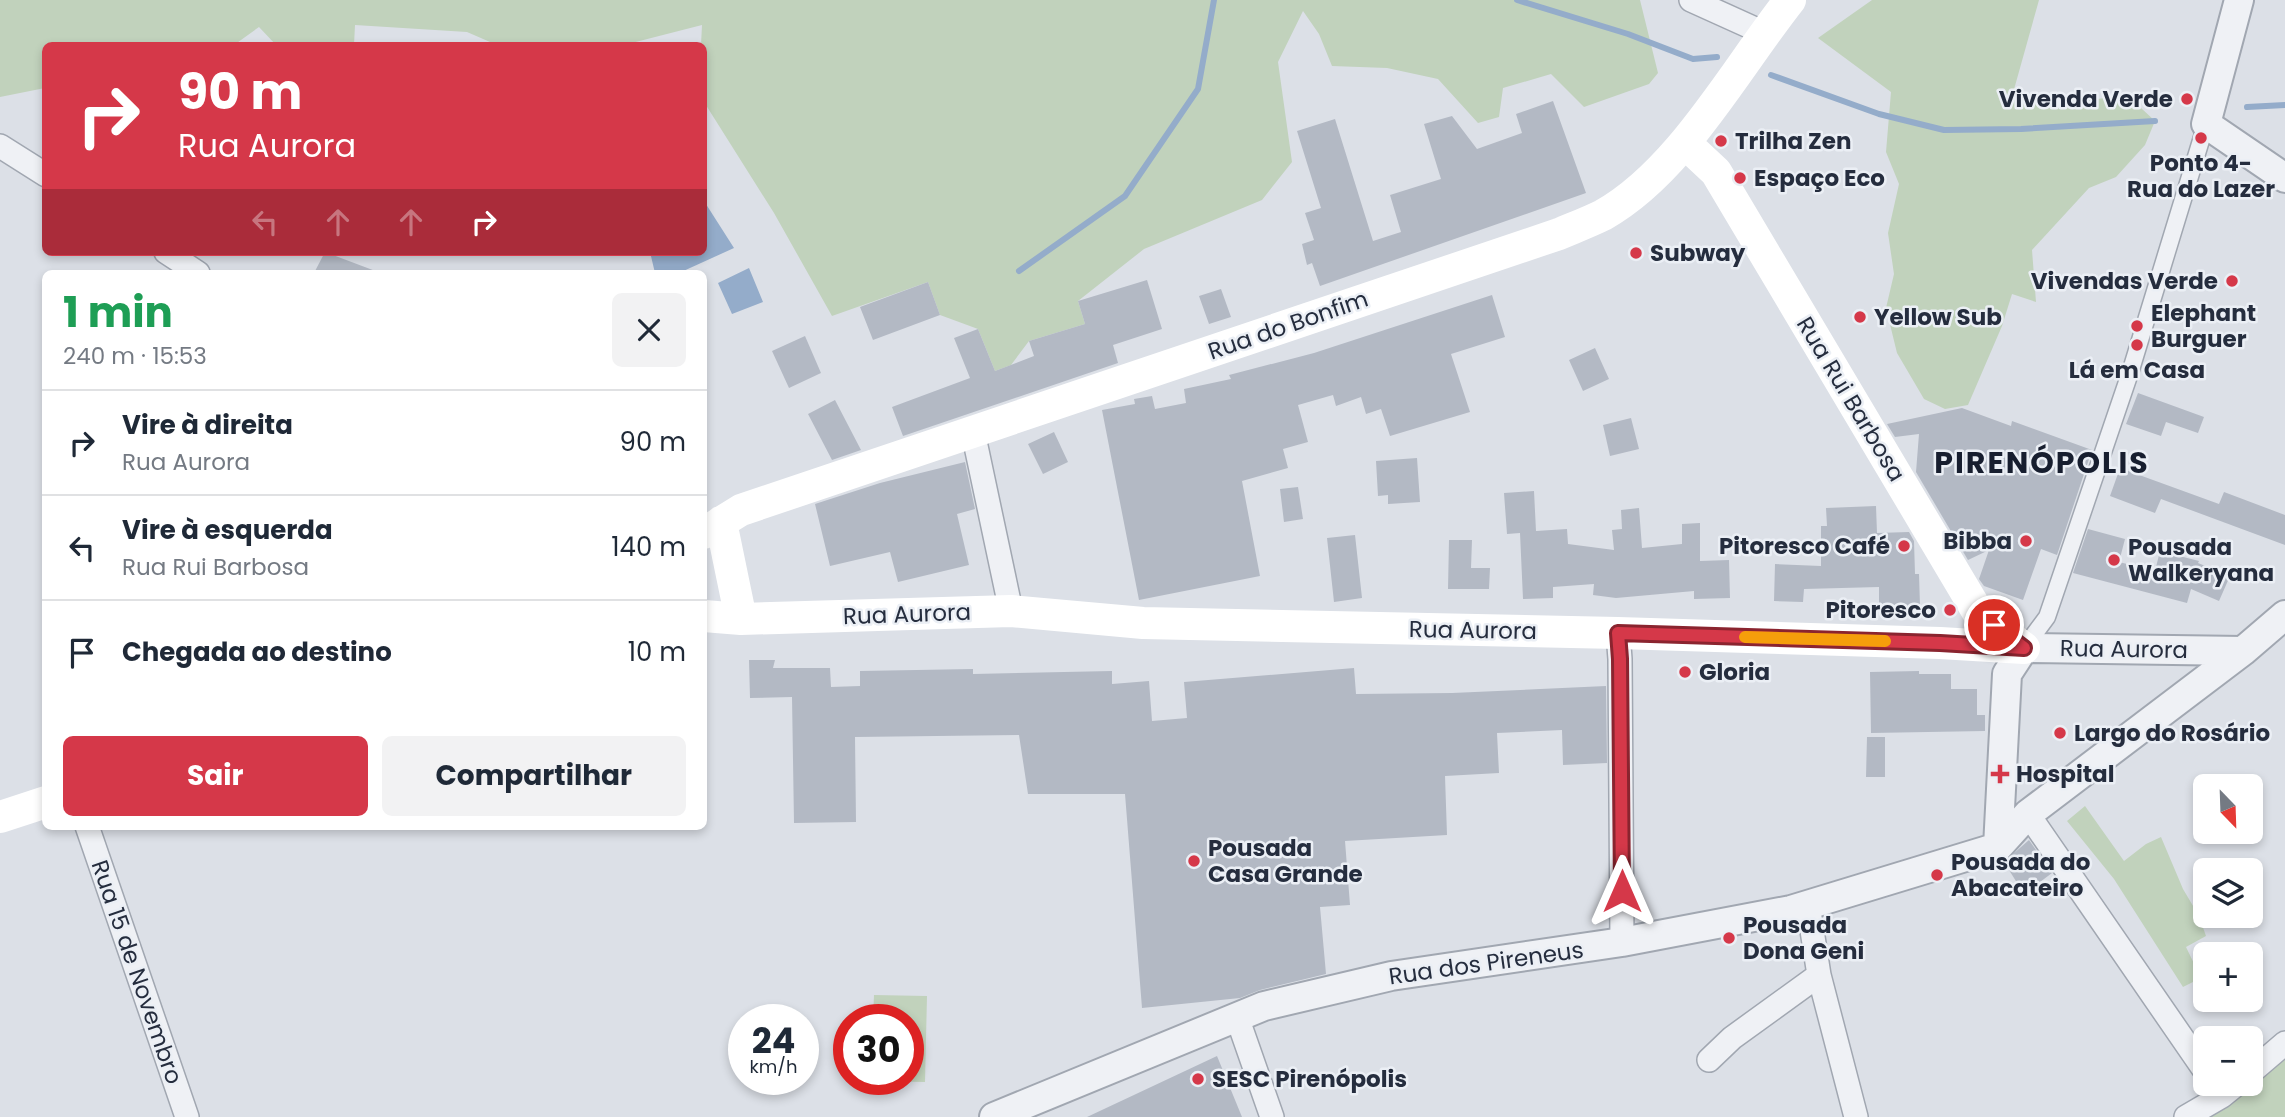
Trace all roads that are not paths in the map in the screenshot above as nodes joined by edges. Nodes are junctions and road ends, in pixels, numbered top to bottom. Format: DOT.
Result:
graph roads {
  1 [pos="1691,0"];
  2 [pos="1790,0"];
  3 [pos="2238,0"];
  4 [pos="1764,33"];
  5 [pos="2206,124"];
  6 [pos="1685,143"];
  7 [pos="0,146"];
  8 [pos="42,172"];
  9 [pos="2285,178"];
  10 [pos="172,256"];
  11 [pos="193,270"];
  12 [pos="973,432"];
  13 [pos="713,528"];
  14 [pos="1011,611"];
  15 [pos="1979,614"];
  16 [pos="2285,615"];
  17 [pos="707,616"];
  18 [pos="741,619"];
  19 [pos="1618,633"];
  20 [pos="1940,643"];
  21 [pos="2024,648"];
  22 [pos="2243,651"];
  23 [pos="42,803"];
  24 [pos="2028,814"];
  25 [pos="0,817"];
  26 [pos="88,830"];
  27 [pos="1998,847"];
  28 [pos="1808,905"];
  29 [pos="1622,942"];
  30 [pos="1819,975"];
  31 [pos="1237,1017"];
  32 [pos="2285,1044"];
  33 [pos="2193,1054"];
  34 [pos="1709,1060"];
  35 [pos="2263,1062"];
  36 [pos="2214,1096"];
  37 [pos="187,1117"];
  38 [pos="995,1117"];
  39 [pos="1272,1117"];
  40 [pos="1856,1117"];
  41 [pos="2186,1117"];
  1 -- 4 [label="street"];
  2 -- 4 [label="main road, Rua do Bonfim"];
  3 -- 5 [label="street"];
  4 -- 6 [label="main road, Rua do Bonfim"];
  5 -- 9 [label="street"];
  5 -- 21 [label="street"];
  6 -- 12 [label="main road, Rua do Bonfim"];
  6 -- 15 [label="main road, Rua Rui Barbosa"];
  7 -- 8 [label="street"];
  10 -- 11 [label="street"];
  12 -- 13 [label="main road, Rua do Bonfim"];
  12 -- 14 [label="street"];
  13 -- 18 [label="main road"];
  14 -- 18 [label="main road, Rua Aurora"];
  14 -- 19 [label="main road, Rua Aurora"];
  15 -- 20 [label="main road"];
  15 -- 21 [label="main road, Rua Rui Barbosa"];
  16 -- 22 [label="street"];
  17 -- 18 [label="main road, Rua Aurora"];
  19 -- 20 [label="main road, Rua Aurora"];
  19 -- 29 [label="street"];
  20 -- 21 [label="main road, Rua Aurora"];
  21 -- 22 [label="street, Rua Aurora"];
  21 -- 27 [label="street"];
  22 -- 24 [label="street"];
  23 -- 25 [label="main road"];
  24 -- 27 [label="street"];
  24 -- 33 [label="street"];
  26 -- 37 [label="street, Rua 15 de Novembro"];
  27 -- 28 [label="street, Rua dos Pireneus"];
  28 -- 29 [label="street, Rua dos Pireneus"];
  28 -- 30 [label="street"];
  29 -- 31 [label="street, Rua dos Pireneus"];
  30 -- 34 [label="street"];
  30 -- 40 [label="street"];
  31 -- 38 [label="street, Rua dos Pireneus"];
  31 -- 39 [label="street"];
  32 -- 35 [label="street"];
  36 -- 41 [label="street"];
}
